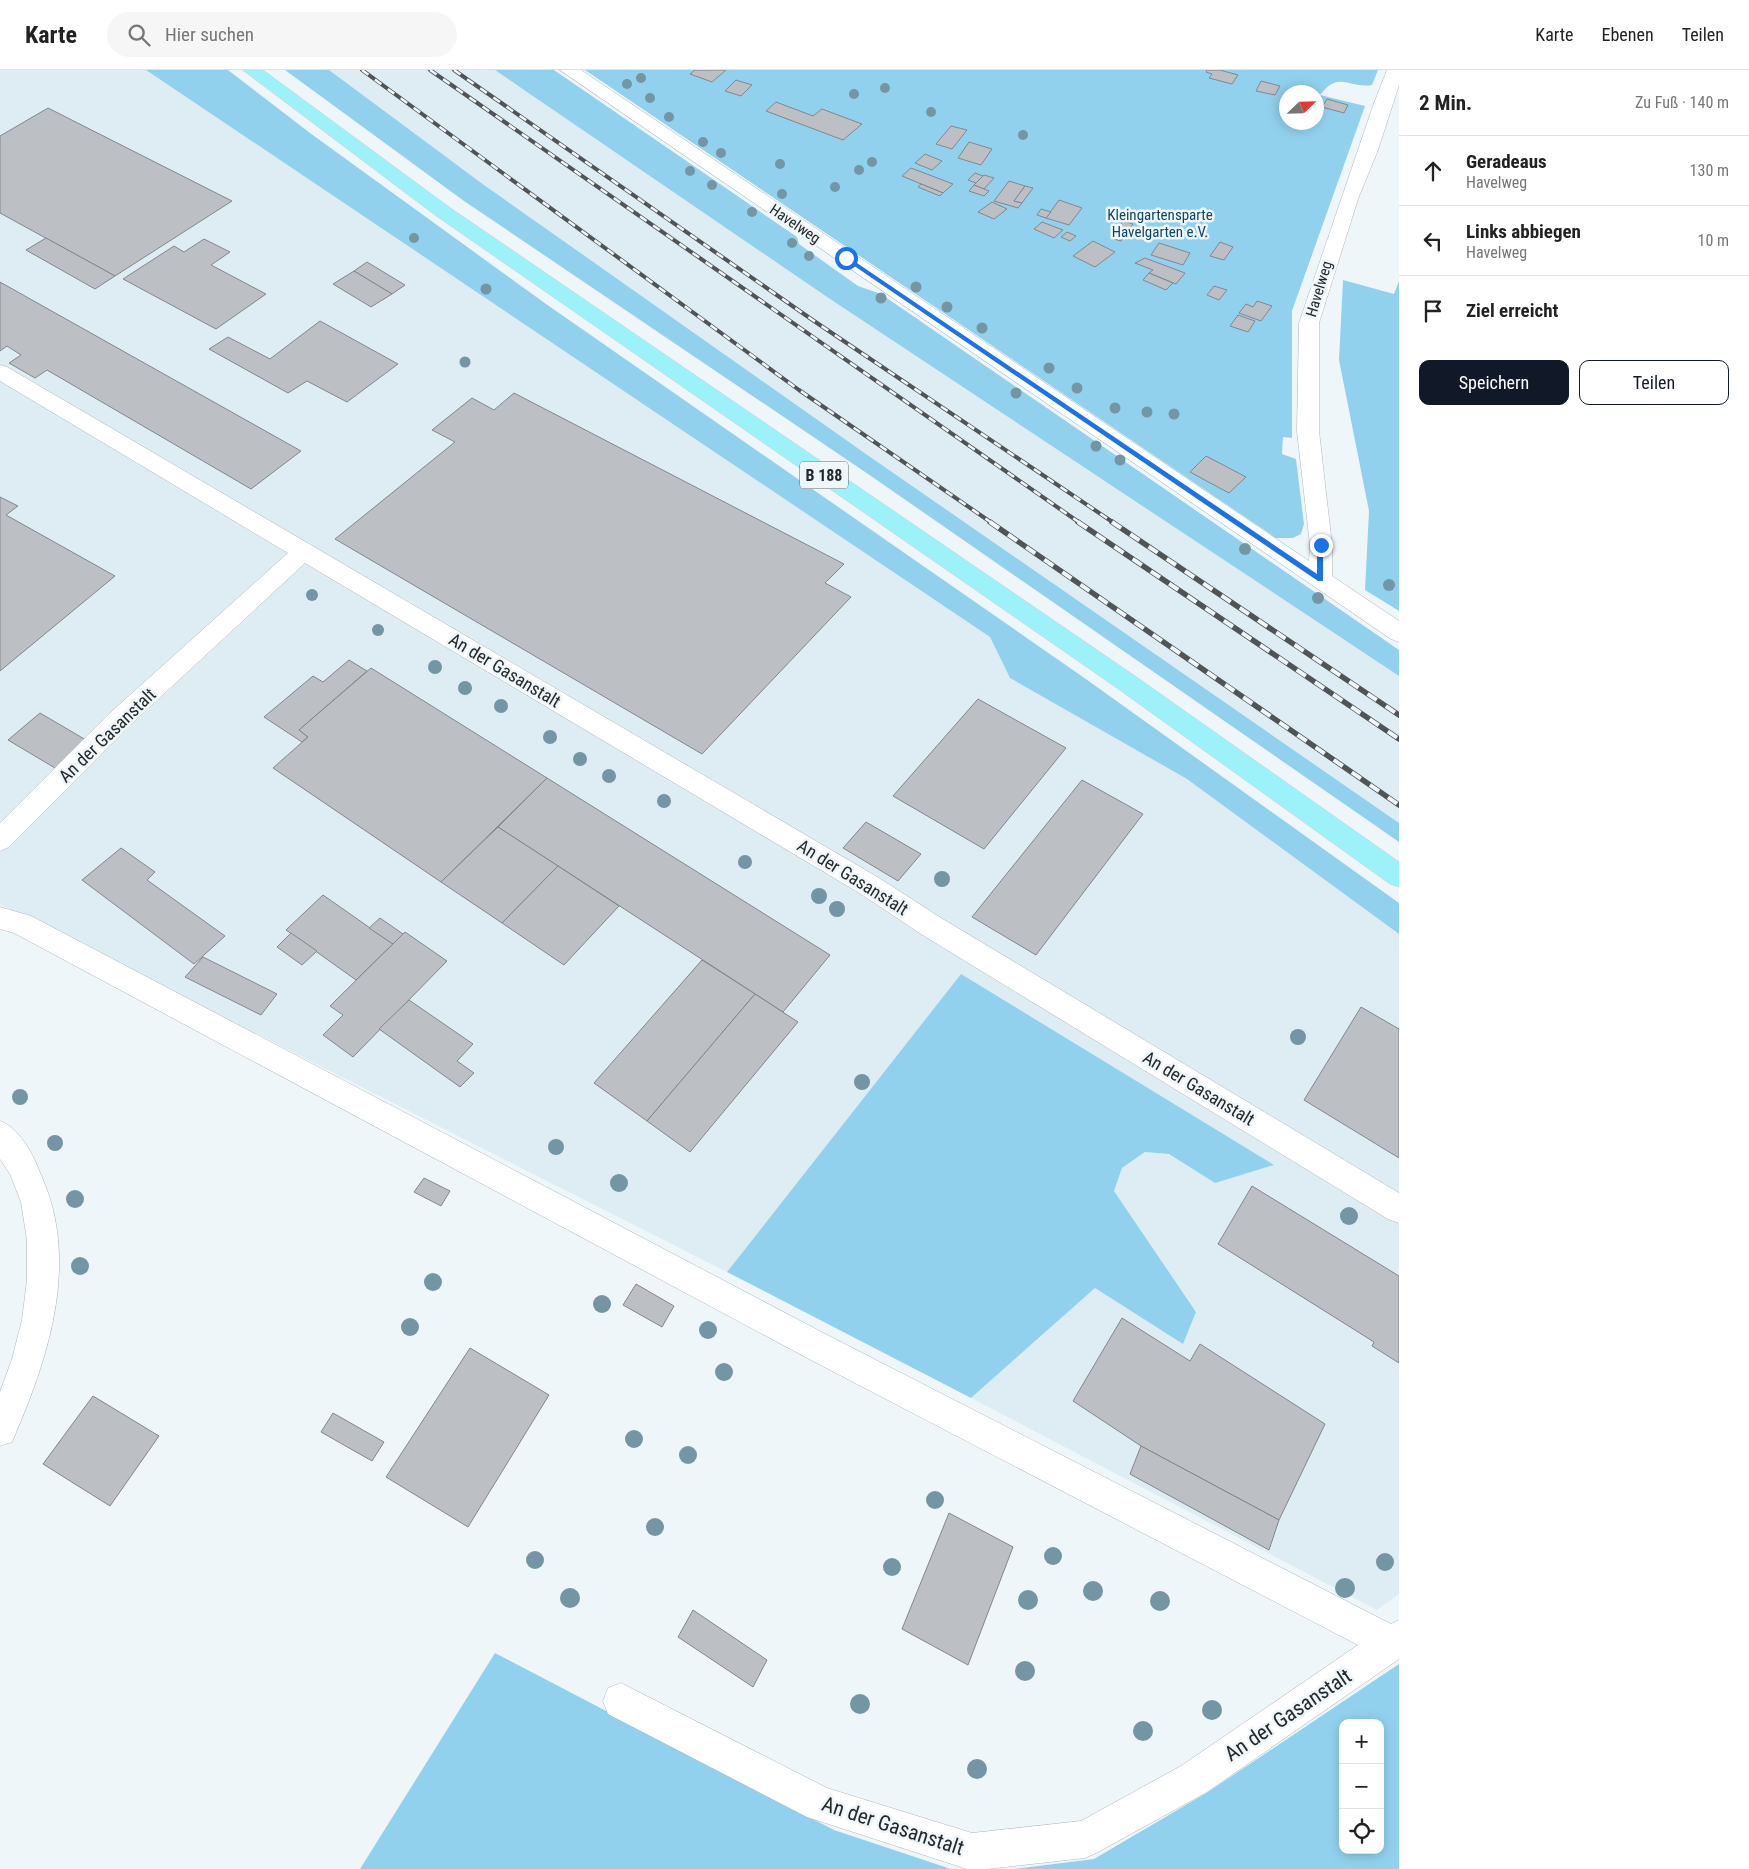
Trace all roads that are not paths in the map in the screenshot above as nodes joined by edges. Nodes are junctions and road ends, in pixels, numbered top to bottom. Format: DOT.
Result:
graph roads {
  1 [pos="252,70"];
  2 [pos="568,70"];
  3 [pos="1396,70"];
  4 [pos="0,372"];
  5 [pos="304,551"];
  6 [pos="1320,579"];
  7 [pos="1399,633"];
  8 [pos="0,840"];
  9 [pos="1399,876"];
  10 [pos="0,918"];
  11 [pos="0,1134"];
  12 [pos="1399,1209"];
  13 [pos="0,1430"];
  14 [pos="1395,1641"];
  15 [pos="621,1700"];
  1 -- 9 [label="main road, B 188"];
  2 -- 6 [label="street, Havelweg"];
  3 -- 6 [label="street, Havelweg"];
  4 -- 5 [label="street, An der Gasanstalt"];
  5 -- 8 [label="street, An der Gasanstalt"];
  5 -- 12 [label="street, An der Gasanstalt"];
  6 -- 7 [label="street, Havelweg"];
  10 -- 14 [label="street"];
  11 -- 13 [label="street"];
  14 -- 15 [label="street, An der Gasanstalt"];
}
